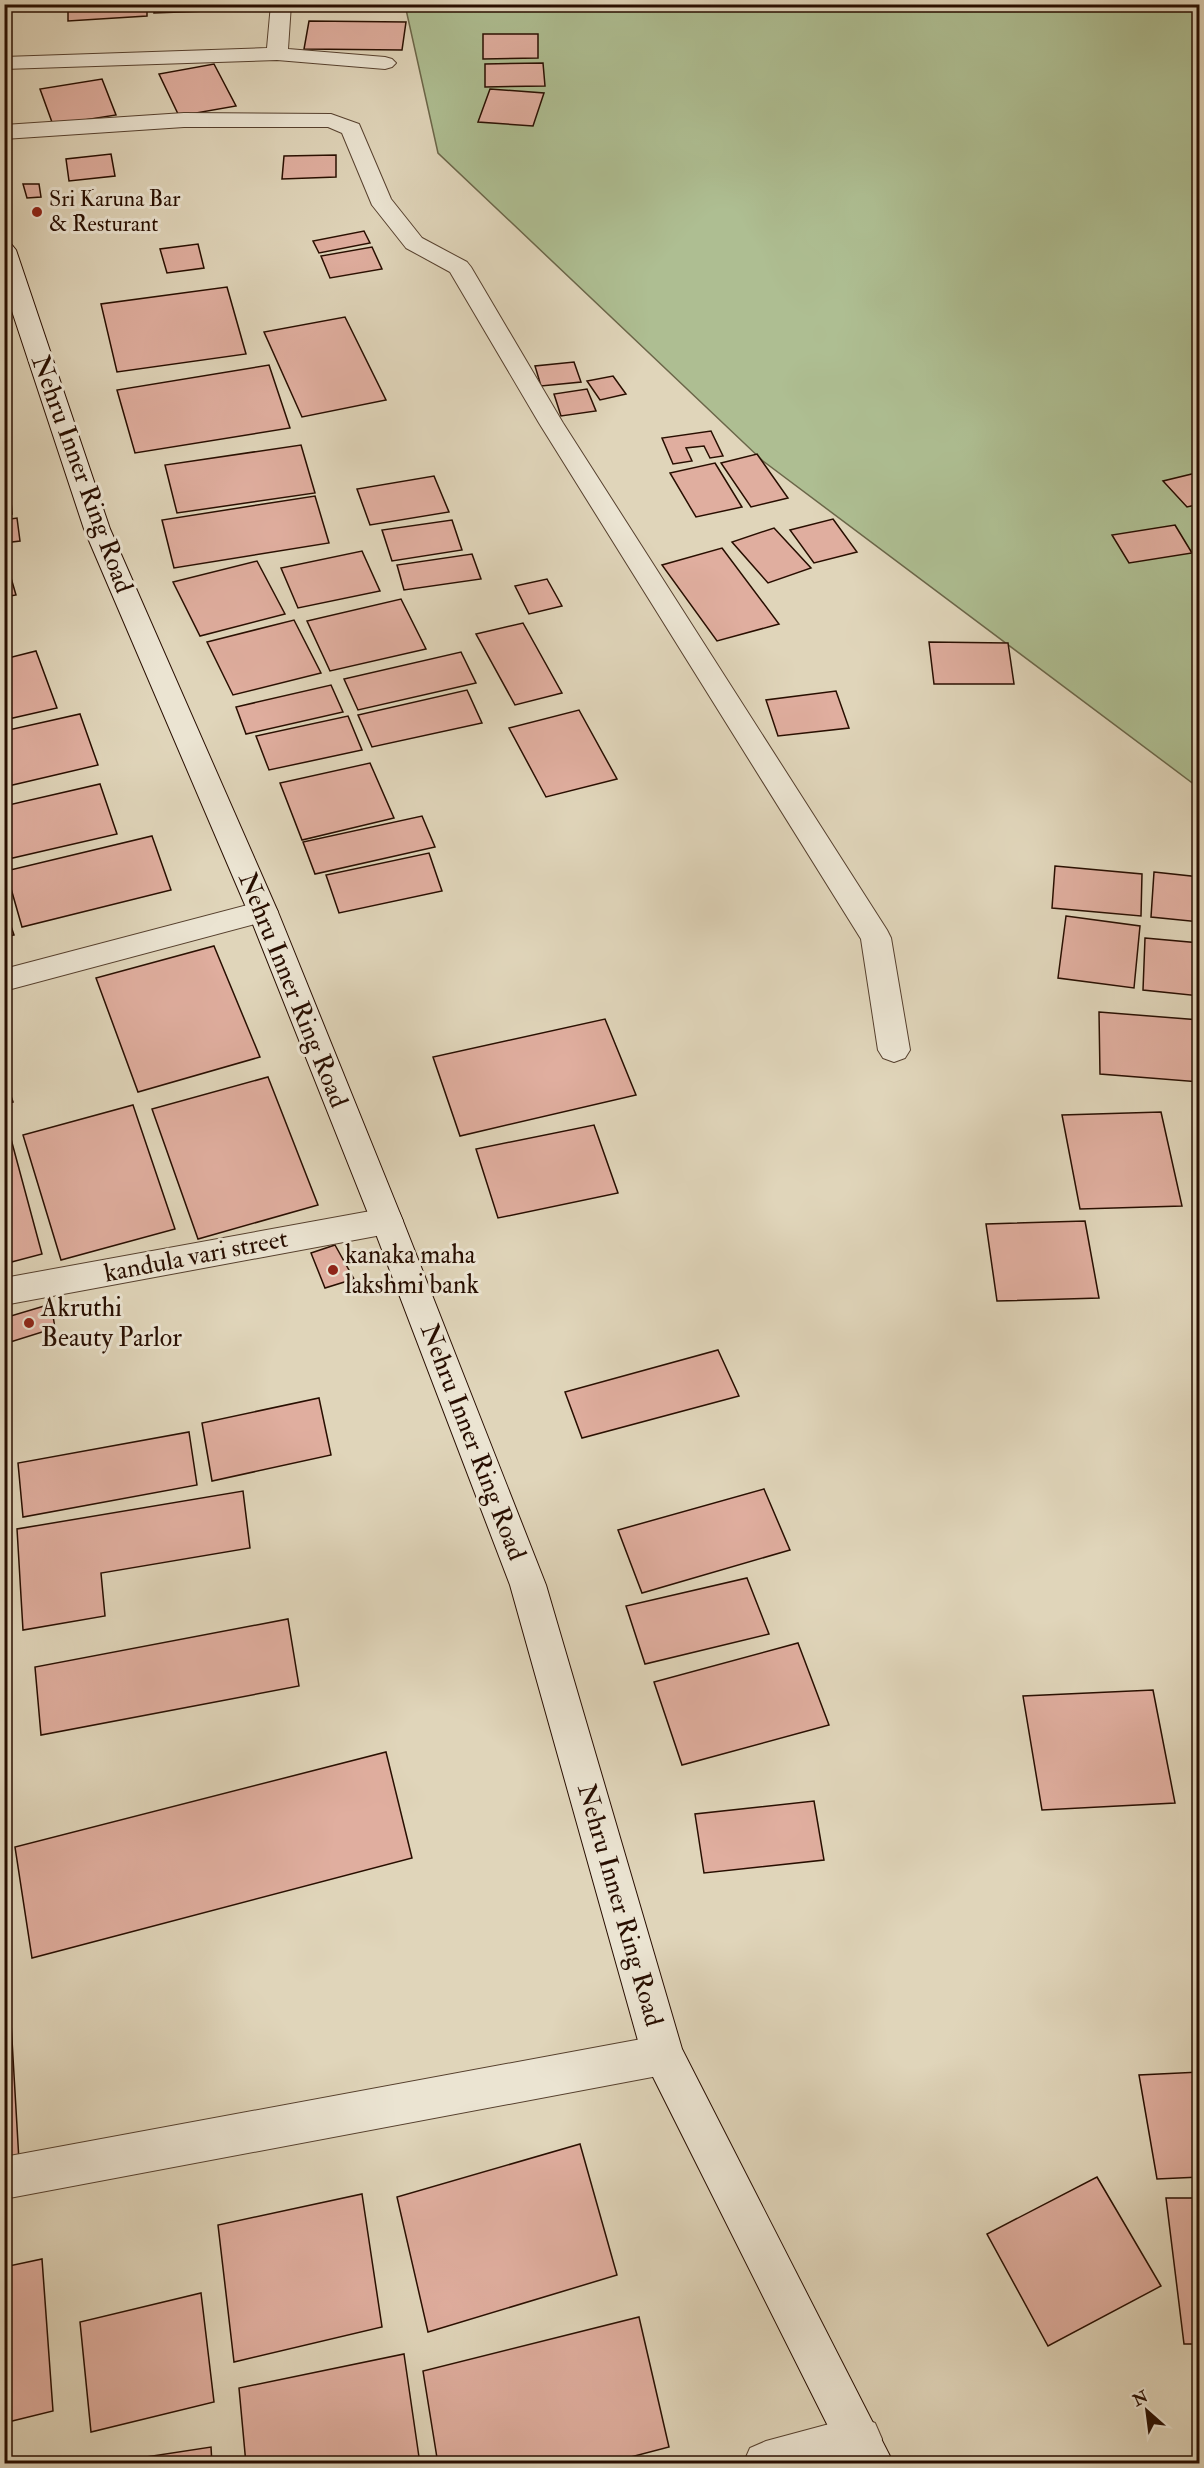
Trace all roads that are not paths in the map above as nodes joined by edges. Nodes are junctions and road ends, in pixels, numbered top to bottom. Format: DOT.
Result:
graph roads {
  1 [pos="281,4"];
  2 [pos="277,54"];
  3 [pos="4,63"];
  4 [pos="385,63"];
  5 [pos="4,132"];
  6 [pos="4,250"];
  7 [pos="263,912"];
  8 [pos="4,980"];
  9 [pos="894,1050"];
  10 [pos="387,1221"];
  11 [pos="4,1292"];
  12 [pos="663,2055"];
  13 [pos="4,2178"];
  14 [pos="865,2451"];
  15 [pos="766,2463"];
  1 -- 2 [label="street"];
  2 -- 3 [label="street"];
  2 -- 4 [label="street"];
  5 -- 9 [label="street"];
  6 -- 7 [label="street, Nehru Inner Ring Road"];
  7 -- 8 [label="street"];
  7 -- 10 [label="street, Nehru Inner Ring Road"];
  10 -- 11 [label="street, kandula vari street"];
  10 -- 12 [label="street, Nehru Inner Ring Road"];
  12 -- 13 [label="street"];
  12 -- 14 [label="street, Nehru Inner Ring Road"];
  14 -- 15 [label="street"];
}
